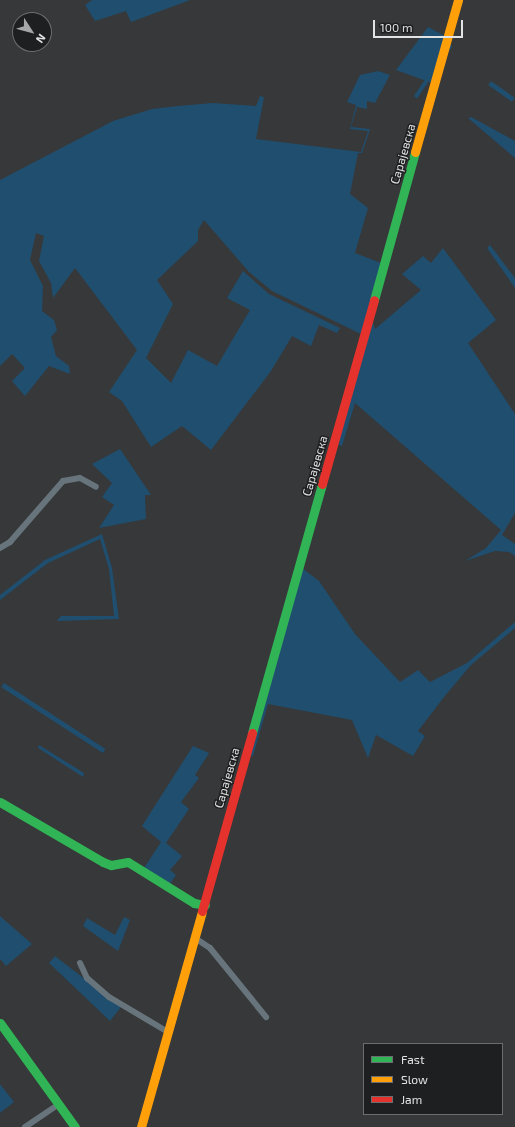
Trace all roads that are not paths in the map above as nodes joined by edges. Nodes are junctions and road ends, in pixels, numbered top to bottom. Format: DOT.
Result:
graph roads {
  1 [pos="458,0"];
  2 [pos="96,487"];
  3 [pos="0,548"];
  4 [pos="0,802"];
  5 [pos="205,905"];
  6 [pos="195,938"];
  7 [pos="80,963"];
  8 [pos="266,1017"];
  9 [pos="0,1023"];
  10 [pos="168,1032"];
  11 [pos="58,1105"];
  12 [pos="25,1127"];
  13 [pos="75,1127"];
  14 [pos="141,1127"];
  1 -- 5 [label="main road, Сарајевска"];
  2 -- 3 [label="street"];
  4 -- 5 [label="main road"];
  5 -- 6 [label="main road, Сарајевска"];
  6 -- 8 [label="street"];
  6 -- 10 [label="main road, Сарајевска"];
  7 -- 10 [label="street"];
  9 -- 11 [label="main road"];
  10 -- 14 [label="main road, Сарајевска"];
  11 -- 12 [label="street"];
  11 -- 13 [label="main road"];
}
